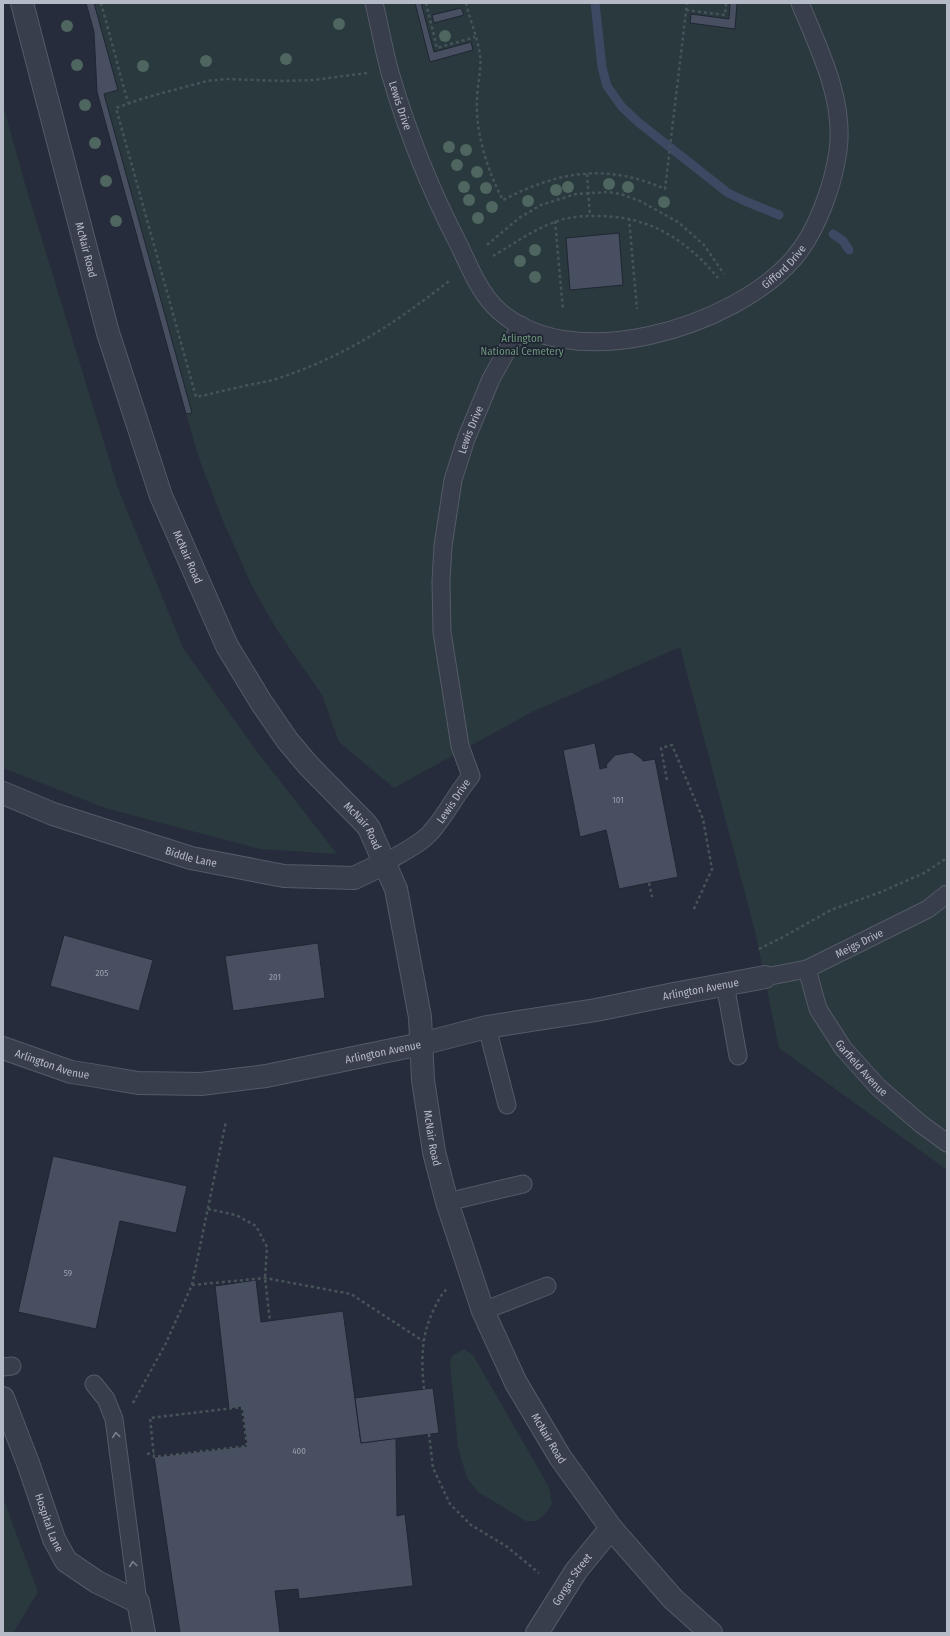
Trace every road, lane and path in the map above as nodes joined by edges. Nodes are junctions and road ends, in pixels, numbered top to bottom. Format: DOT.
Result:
graph roads {
  1 [pos="22,3"];
  2 [pos="101,3"];
  3 [pos="374,3"];
  4 [pos="426,3"];
  5 [pos="466,3"];
  6 [pos="687,3"];
  7 [pos="800,3"];
  8 [pos="726,4"];
  9 [pos="686,10"];
  10 [pos="475,37"];
  11 [pos="369,72"];
  12 [pos="128,103"];
  13 [pos="587,174"];
  14 [pos="588,193"];
  15 [pos="590,216"];
  16 [pos="628,218"];
  17 [pos="555,221"];
  18 [pos="487,245"];
  19 [pos="493,256"];
  20 [pos="724,274"];
  21 [pos="453,278"];
  22 [pos="718,278"];
  23 [pos="637,309"];
  24 [pos="563,310"];
  25 [pos="521,325"];
  26 [pos="667,780"];
  27 [pos="3,793"];
  28 [pos="947,858"];
  29 [pos="385,863"];
  30 [pos="649,883"];
  31 [pos="947,894"];
  32 [pos="652,897"];
  33 [pos="693,911"];
  34 [pos="759,949"];
  35 [pos="807,969"];
  36 [pos="764,977"];
  37 [pos="724,984"];
  38 [pos="487,1028"];
  39 [pos="421,1044"];
  40 [pos="3,1048"];
  41 [pos="738,1056"];
  42 [pos="507,1105"];
  43 [pos="226,1121"];
  44 [pos="947,1143"];
  45 [pos="523,1184"];
  46 [pos="447,1202"];
  47 [pos="208,1209"];
  48 [pos="265,1278"];
  49 [pos="192,1285"];
  50 [pos="547,1286"];
  51 [pos="450,1287"];
  52 [pos="483,1312"];
  53 [pos="270,1321"];
  54 [pos="423,1341"];
  55 [pos="94,1384"];
  56 [pos="424,1389"];
  57 [pos="3,1398"];
  58 [pos="114,1420"];
  59 [pos="429,1434"];
  60 [pos="147,1454"];
  61 [pos="154,1454"];
  62 [pos="611,1528"];
  63 [pos="539,1573"];
  64 [pos="138,1602"];
  65 [pos="144,1633"];
  66 [pos="537,1633"];
  67 [pos="711,1633"];
  1 -- 29 [label="street, McNair Road"];
  2 -- 12 [label="path"];
  3 -- 25 [label="lane, Lewis Drive"];
  4 -- 10 [label="path"];
  5 -- 10 [label="path"];
  6 -- 9 [label="path"];
  7 -- 25 [label="lane, Gifford Drive"];
  8 -- 9 [label="path"];
  9 -- 13 [label="path"];
  10 -- 13 [label="path"];
  11 -- 12 [label="path"];
  12 -- 21 [label="path"];
  13 -- 14 [label="path"];
  14 -- 15 [label="path"];
  14 -- 18 [label="path"];
  14 -- 20 [label="path"];
  15 -- 16 [label="path"];
  15 -- 17 [label="path"];
  16 -- 22 [label="path"];
  16 -- 23 [label="path"];
  17 -- 19 [label="path"];
  17 -- 24 [label="path"];
  25 -- 29 [label="lane, Lewis Drive"];
  26 -- 33 [label="path"];
  27 -- 29 [label="street, Biddle Lane"];
  28 -- 34 [label="path"];
  29 -- 39 [label="street, McNair Road"];
  30 -- 32 [label="path"];
  31 -- 35 [label="lane, Meigs Drive"];
  35 -- 36 [label="lane, Meigs Drive"];
  35 -- 44 [label="lane, Garfield Avenue"];
  36 -- 37 [label="street, Arlington Avenue"];
  37 -- 38 [label="street, Arlington Avenue"];
  37 -- 41 [label="lane"];
  38 -- 39 [label="street, Arlington Avenue"];
  38 -- 42 [label="lane"];
  39 -- 40 [label="street, Arlington Avenue"];
  39 -- 46 [label="street, McNair Road"];
  43 -- 47 [label="path"];
  45 -- 46 [label="lane"];
  46 -- 52 [label="street, McNair Road"];
  47 -- 48 [label="path"];
  47 -- 49 [label="path"];
  48 -- 49 [label="path"];
  48 -- 53 [label="path"];
  48 -- 54 [label="path"];
  49 -- 58 [label="path"];
  50 -- 52 [label="lane"];
  51 -- 54 [label="path"];
  52 -- 62 [label="street, McNair Road"];
  54 -- 56 [label="path"];
  55 -- 58 [label="lane"];
  57 -- 64 [label="street, Hospital Lane"];
  64 -- 58 [label="lane, one-way"];
  59 -- 63 [label="path"];
  60 -- 61 [label="path"];
  61 -- 61 [label="path"];
  62 -- 66 [label="street, Gorgas Street"];
  62 -- 67 [label="street, McNair Road"];
  64 -- 65 [label="street"];
}
